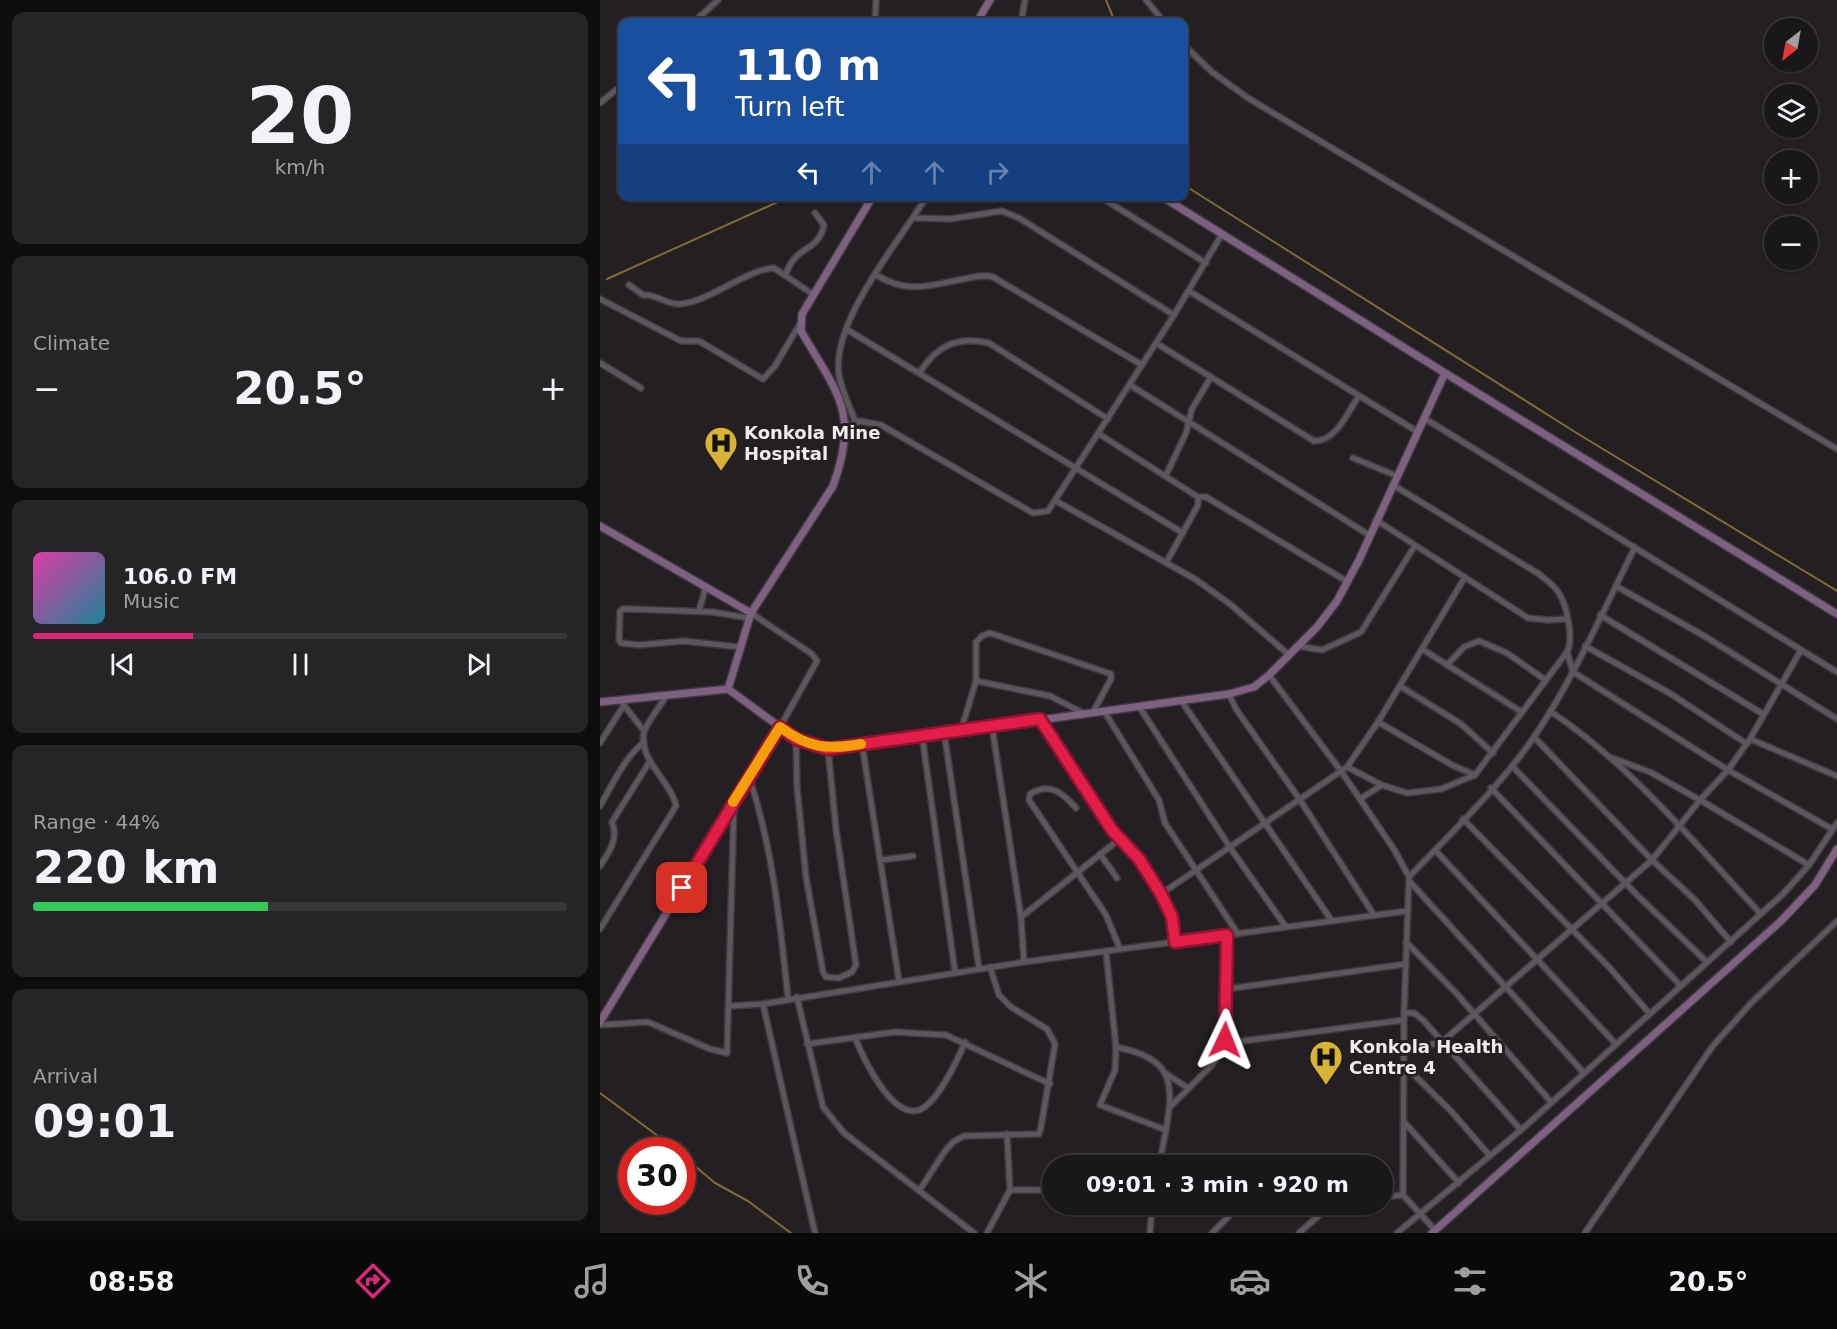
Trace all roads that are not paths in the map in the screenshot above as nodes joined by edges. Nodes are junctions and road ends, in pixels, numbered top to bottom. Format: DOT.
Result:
graph roads {
  1 [pos="718,0"];
  2 [pos="876,0"];
  3 [pos="990,0"];
  4 [pos="1025,0"];
  5 [pos="1146,0"];
  6 [pos="698,18"];
  7 [pos="876,18"];
  8 [pos="979,18"];
  9 [pos="1022,18"];
  10 [pos="1161,18"];
  11 [pos="1188,49"];
  12 [pos="618,88"];
  13 [pos="600,103"];
  14 [pos="870,201"];
  15 [pos="924,201"];
  16 [pos="1107,201"];
  17 [pos="1169,201"];
  18 [pos="815,213"];
  19 [pos="914,218"];
  20 [pos="1222,234"];
  21 [pos="1206,263"];
  22 [pos="786,274"];
  23 [pos="876,275"];
  24 [pos="629,285"];
  25 [pos="1189,291"];
  26 [pos="814,295"];
  27 [pos="600,299"];
  28 [pos="1174,315"];
  29 [pos="801,322"];
  30 [pos="846,329"];
  31 [pos="1156,343"];
  32 [pos="600,363"];
  33 [pos="1142,365"];
  34 [pos="920,372"];
  35 [pos="1445,373"];
  36 [pos="1211,377"];
  37 [pos="1130,385"];
  38 [pos="641,388"];
  39 [pos="1358,397"];
  40 [pos="1424,418"];
  41 [pos="1108,419"];
  42 [pos="1190,421"];
  43 [pos="856,423"];
  44 [pos="846,426"];
  45 [pos="1418,432"];
  46 [pos="1099,434"];
  47 [pos="1837,449"];
  48 [pos="1353,458"];
  49 [pos="1076,470"];
  50 [pos="1166,475"];
  51 [pos="1397,477"];
  52 [pos="1393,485"];
  53 [pos="1198,497"];
  54 [pos="1056,501"];
  55 [pos="1376,520"];
  56 [pos="600,526"];
  57 [pos="1183,533"];
  58 [pos="1369,535"];
  59 [pos="1414,547"];
  60 [pos="1635,547"];
  61 [pos="1166,563"];
  62 [pos="1465,577"];
  63 [pos="1348,582"];
  64 [pos="706,586"];
  65 [pos="1616,586"];
  66 [pos="699,611"];
  67 [pos="1837,614"];
  68 [pos="1600,615"];
  69 [pos="749,616"];
  70 [pos="1566,619"];
  71 [pos="1297,646"];
  72 [pos="1586,646"];
  73 [pos="740,647"];
  74 [pos="1422,649"];
  75 [pos="1801,650"];
  76 [pos="1566,652"];
  77 [pos="1289,655"];
  78 [pos="1579,658"];
  79 [pos="1447,665"];
  80 [pos="1573,672"];
  81 [pos="1837,672"];
  82 [pos="1269,675"];
  83 [pos="1544,679"];
  84 [pos="976,681"];
  85 [pos="1781,685"];
  86 [pos="1400,686"];
  87 [pos="728,689"];
  88 [pos="1229,694"];
  89 [pos="666,696"];
  90 [pos="600,702"];
  91 [pos="622,702"];
  92 [pos="1182,702"];
  93 [pos="1140,708"];
  94 [pos="1104,711"];
  95 [pos="1520,711"];
  96 [pos="1550,711"];
  97 [pos="1093,712"];
  98 [pos="1085,714"];
  99 [pos="1763,714"];
  100 [pos="1040,719"];
  101 [pos="1837,719"];
  102 [pos="1378,722"];
  103 [pos="992,726"];
  104 [pos="780,727"];
  105 [pos="644,730"];
  106 [pos="961,730"];
  107 [pos="944,732"];
  108 [pos="922,735"];
  109 [pos="1534,737"];
  110 [pos="796,739"];
  111 [pos="644,742"];
  112 [pos="1748,742"];
  113 [pos="600,743"];
  114 [pos="862,744"];
  115 [pos="828,749"];
  116 [pos="1493,753"];
  117 [pos="1611,758"];
  118 [pos="650,761"];
  119 [pos="1512,766"];
  120 [pos="1347,767"];
  121 [pos="1728,770"];
  122 [pos="1341,771"];
  123 [pos="1475,775"];
  124 [pos="1837,776"];
  125 [pos="749,777"];
  126 [pos="1382,785"];
  127 [pos="1491,788"];
  128 [pos="1360,799"];
  129 [pos="1300,800"];
  130 [pos="1700,800"];
  131 [pos="734,801"];
  132 [pos="600,806"];
  133 [pos="1076,808"];
  134 [pos="1463,819"];
  135 [pos="1266,823"];
  136 [pos="1837,823"];
  137 [pos="1678,825"];
  138 [pos="1832,830"];
  139 [pos="1120,838"];
  140 [pos="1230,849"];
  141 [pos="1837,849"];
  142 [pos="1435,850"];
  143 [pos="1100,854"];
  144 [pos="913,856"];
  145 [pos="881,860"];
  146 [pos="1652,860"];
  147 [pos="1809,865"];
  148 [pos="600,866"];
  149 [pos="1197,869"];
  150 [pos="1078,872"];
  151 [pos="1117,878"];
  152 [pos="1410,880"];
  153 [pos="1625,882"];
  154 [pos="1161,894"];
  155 [pos="1600,903"];
  156 [pos="1407,911"];
  157 [pos="1761,913"];
  158 [pos="1374,915"];
  159 [pos="1021,917"];
  160 [pos="1332,921"];
  161 [pos="1837,921"];
  162 [pos="1286,927"];
  163 [pos="1570,928"];
  164 [pos="600,929"];
  165 [pos="1238,934"];
  166 [pos="1227,935"];
  167 [pos="1175,942"];
  168 [pos="1406,942"];
  169 [pos="1731,942"];
  170 [pos="1120,949"];
  171 [pos="1106,951"];
  172 [pos="1536,958"];
  173 [pos="1024,962"];
  174 [pos="1707,962"];
  175 [pos="1406,964"];
  176 [pos="990,967"];
  177 [pos="979,968"];
  178 [pos="956,972"];
  179 [pos="899,981"];
  180 [pos="1681,986"];
  181 [pos="1504,987"];
  182 [pos="1227,989"];
  183 [pos="797,997"];
  184 [pos="788,998"];
  185 [pos="763,1004"];
  186 [pos="730,1006"];
  187 [pos="1649,1013"];
  188 [pos="1474,1014"];
  189 [pos="1404,1016"];
  190 [pos="600,1024"];
  191 [pos="855,1038"];
  192 [pos="1443,1041"];
  193 [pos="965,1042"];
  194 [pos="1227,1042"];
  195 [pos="1615,1043"];
  196 [pos="807,1044"];
  197 [pos="1116,1047"];
  198 [pos="1405,1053"];
  199 [pos="1405,1066"];
  200 [pos="1165,1073"];
  201 [pos="1584,1073"];
  202 [pos="1050,1084"];
  203 [pos="1188,1088"];
  204 [pos="1551,1102"];
  205 [pos="1172,1105"];
  206 [pos="1404,1123"];
  207 [pos="1166,1130"];
  208 [pos="1521,1130"];
  209 [pos="1007,1134"];
  210 [pos="1160,1155"];
  211 [pos="1490,1156"];
  212 [pos="1459,1183"];
  213 [pos="1010,1190"];
  214 [pos="1042,1190"];
  215 [pos="919,1191"];
  216 [pos="1403,1195"];
  217 [pos="1393,1196"];
  218 [pos="1151,1215"];
  219 [pos="1230,1215"];
  220 [pos="1319,1215"];
  221 [pos="1420,1215"];
  222 [pos="1433,1231"];
  223 [pos="815,1233"];
  224 [pos="974,1233"];
  225 [pos="987,1233"];
  226 [pos="1150,1233"];
  227 [pos="1212,1233"];
  228 [pos="1299,1233"];
  229 [pos="1397,1233"];
  230 [pos="1585,1233"];
  1 -- 6 [label="street"];
  2 -- 7 [label="street"];
  3 -- 8 [label="street"];
  4 -- 9 [label="street"];
  5 -- 10 [label="street"];
  11 -- 47 [label="street"];
  12 -- 13 [label="street"];
  14 -- 26 [label="street"];
  15 -- 19 [label="street"];
  16 -- 21 [label="street"];
  17 -- 20 [label="street"];
  18 -- 22 [label="street"];
  19 -- 23 [label="street"];
  19 -- 28 [label="street"];
  20 -- 21 [label="street"];
  20 -- 35 [label="street"];
  21 -- 25 [label="street"];
  22 -- 24 [label="street"];
  22 -- 26 [label="street"];
  23 -- 30 [label="street"];
  23 -- 33 [label="street"];
  25 -- 28 [label="street"];
  25 -- 39 [label="street"];
  26 -- 29 [label="street"];
  27 -- 29 [label="street"];
  28 -- 31 [label="street"];
  29 -- 44 [label="street"];
  30 -- 34 [label="street"];
  30 -- 43 [label="street"];
  31 -- 33 [label="street"];
  31 -- 36 [label="street"];
  32 -- 38 [label="street"];
  33 -- 37 [label="street"];
  34 -- 41 [label="street"];
  34 -- 49 [label="street"];
  35 -- 40 [label="street"];
  35 -- 67 [label="street"];
  36 -- 39 [label="street"];
  36 -- 42 [label="street"];
  37 -- 41 [label="street"];
  37 -- 42 [label="street"];
  39 -- 45 [label="street"];
  40 -- 45 [label="street"];
  40 -- 60 [label="street"];
  41 -- 46 [label="street"];
  42 -- 50 [label="street"];
  42 -- 58 [label="street"];
  43 -- 44 [label="street"];
  43 -- 54 [label="street"];
  44 -- 69 [label="street"];
  45 -- 51 [label="street"];
  46 -- 49 [label="street"];
  46 -- 50 [label="street"];
  48 -- 51 [label="street"];
  49 -- 54 [label="street"];
  49 -- 57 [label="street"];
  50 -- 53 [label="street"];
  51 -- 52 [label="street"];
  52 -- 55 [label="street"];
  52 -- 70 [label="street"];
  53 -- 57 [label="street"];
  53 -- 63 [label="street"];
  54 -- 61 [label="street"];
  55 -- 58 [label="street"];
  55 -- 59 [label="street"];
  56 -- 64 [label="street"];
  57 -- 61 [label="street"];
  58 -- 63 [label="street"];
  59 -- 62 [label="street"];
  59 -- 71 [label="street"];
  60 -- 65 [label="street"];
  60 -- 75 [label="street"];
  61 -- 77 [label="street"];
  62 -- 70 [label="street"];
  62 -- 74 [label="street"];
  63 -- 71 [label="street"];
  64 -- 66 [label="street"];
  64 -- 69 [label="street"];
  65 -- 68 [label="street"];
  65 -- 85 [label="street"];
  66 -- 69 [label="street"];
  66 -- 73 [label="street"];
  68 -- 72 [label="street"];
  68 -- 99 [label="street"];
  69 -- 73 [label="street"];
  69 -- 104 [label="street"];
  70 -- 76 [label="street"];
  71 -- 77 [label="street"];
  72 -- 78 [label="street"];
  72 -- 112 [label="street"];
  73 -- 87 [label="street"];
  74 -- 79 [label="street"];
  74 -- 86 [label="street"];
  75 -- 81 [label="street"];
  75 -- 85 [label="street"];
  76 -- 78 [label="street"];
  76 -- 80 [label="street"];
  76 -- 83 [label="street"];
  77 -- 82 [label="street"];
  78 -- 80 [label="street"];
  79 -- 83 [label="street"];
  79 -- 95 [label="street"];
  80 -- 96 [label="street"];
  80 -- 121 [label="street"];
  82 -- 88 [label="street"];
  82 -- 122 [label="street"];
  83 -- 95 [label="street"];
  84 -- 97 [label="street"];
  84 -- 98 [label="street"];
  84 -- 106 [label="street"];
  85 -- 99 [label="street"];
  85 -- 101 [label="street"];
  86 -- 102 [label="street"];
  86 -- 116 [label="street"];
  87 -- 89 [label="street"];
  87 -- 104 [label="street"];
  88 -- 92 [label="street"];
  88 -- 129 [label="street"];
  89 -- 91 [label="street"];
  89 -- 105 [label="street"];
  90 -- 91 [label="street"];
  91 -- 105 [label="street"];
  91 -- 113 [label="street"];
  92 -- 93 [label="street"];
  92 -- 135 [label="street"];
  93 -- 94 [label="street"];
  93 -- 140 [label="street"];
  94 -- 97 [label="street"];
  94 -- 149 [label="street"];
  95 -- 116 [label="street"];
  96 -- 109 [label="street"];
  96 -- 117 [label="street"];
  97 -- 98 [label="street"];
  98 -- 100 [label="street"];
  99 -- 112 [label="street"];
  100 -- 103 [label="street"];
  100 -- 139 [label="street"];
  102 -- 120 [label="street"];
  102 -- 123 [label="street"];
  103 -- 106 [label="street"];
  103 -- 159 [label="street"];
  104 -- 110 [label="street"];
  104 -- 125 [label="street"];
  105 -- 111 [label="street"];
  106 -- 107 [label="street"];
  107 -- 108 [label="street"];
  107 -- 177 [label="street"];
  108 -- 114 [label="street"];
  108 -- 178 [label="street"];
  109 -- 119 [label="street"];
  109 -- 146 [label="street"];
  110 -- 115 [label="street"];
  110 -- 115 [label="street"];
  111 -- 118 [label="street"];
  111 -- 132 [label="street"];
  112 -- 121 [label="street"];
  112 -- 124 [label="street"];
  114 -- 115 [label="street"];
  114 -- 145 [label="street"];
  116 -- 123 [label="street"];
  117 -- 130 [label="street"];
  117 -- 137 [label="street"];
  118 -- 148 [label="street"];
  118 -- 164 [label="street"];
  119 -- 127 [label="street"];
  119 -- 153 [label="street"];
  120 -- 122 [label="street"];
  120 -- 126 [label="street"];
  121 -- 130 [label="street"];
  121 -- 138 [label="street"];
  122 -- 128 [label="street"];
  122 -- 129 [label="street"];
  123 -- 126 [label="street"];
  125 -- 131 [label="street"];
  125 -- 184 [label="street"];
  126 -- 128 [label="street"];
  127 -- 134 [label="street"];
  127 -- 155 [label="street"];
  128 -- 152 [label="street"];
  129 -- 135 [label="street"];
  129 -- 158 [label="street"];
  130 -- 137 [label="street"];
  130 -- 147 [label="street"];
  131 -- 186 [label="street"];
  131 -- 190 [label="street"];
  133 -- 150 [label="street"];
  134 -- 142 [label="street"];
  134 -- 163 [label="street"];
  135 -- 140 [label="street"];
  135 -- 160 [label="street"];
  136 -- 138 [label="street"];
  137 -- 146 [label="street"];
  137 -- 157 [label="street"];
  138 -- 147 [label="street"];
  139 -- 143 [label="street"];
  139 -- 154 [label="street"];
  140 -- 149 [label="street"];
  140 -- 162 [label="street"];
  141 -- 222 [label="street"];
  142 -- 152 [label="street"];
  142 -- 172 [label="street"];
  143 -- 150 [label="street"];
  143 -- 151 [label="street"];
  144 -- 145 [label="street"];
  145 -- 179 [label="street"];
  146 -- 153 [label="street"];
  146 -- 169 [label="street"];
  147 -- 157 [label="street"];
  149 -- 154 [label="street"];
  149 -- 165 [label="street"];
  150 -- 159 [label="street"];
  150 -- 170 [label="street"];
  152 -- 156 [label="street"];
  152 -- 181 [label="street"];
  153 -- 155 [label="street"];
  153 -- 174 [label="street"];
  154 -- 167 [label="street"];
  155 -- 163 [label="street"];
  155 -- 180 [label="street"];
  156 -- 158 [label="street"];
  156 -- 168 [label="street"];
  157 -- 169 [label="street"];
  158 -- 160 [label="street"];
  159 -- 173 [label="street"];
  160 -- 162 [label="street"];
  161 -- 230 [label="street"];
  162 -- 165 [label="street"];
  163 -- 172 [label="street"];
  163 -- 187 [label="street"];
  165 -- 166 [label="street"];
  166 -- 167 [label="street"];
  166 -- 182 [label="street"];
  167 -- 170 [label="street"];
  168 -- 175 [label="street"];
  168 -- 188 [label="street"];
  169 -- 174 [label="street"];
  170 -- 171 [label="street"];
  171 -- 173 [label="street"];
  171 -- 197 [label="street"];
  172 -- 181 [label="street"];
  172 -- 195 [label="street"];
  173 -- 176 [label="street"];
  174 -- 180 [label="street"];
  175 -- 182 [label="street"];
  175 -- 189 [label="street"];
  176 -- 177 [label="street"];
  176 -- 202 [label="street"];
  177 -- 178 [label="street"];
  178 -- 179 [label="street"];
  179 -- 183 [label="street"];
  180 -- 187 [label="street"];
  181 -- 188 [label="street"];
  181 -- 201 [label="street"];
  182 -- 194 [label="street"];
  183 -- 184 [label="street"];
  183 -- 196 [label="street"];
  184 -- 185 [label="street"];
  185 -- 186 [label="street"];
  185 -- 223 [label="street"];
  186 -- 190 [label="street"];
  187 -- 195 [label="street"];
  188 -- 192 [label="street"];
  188 -- 204 [label="street"];
  189 -- 192 [label="street"];
  189 -- 194 [label="street"];
  189 -- 198 [label="street"];
  191 -- 193 [label="street"];
  191 -- 193 [label="street"];
  191 -- 196 [label="street"];
  192 -- 198 [label="street"];
  192 -- 208 [label="street"];
  193 -- 202 [label="street"];
  194 -- 203 [label="street"];
  195 -- 201 [label="street"];
  196 -- 215 [label="street"];
  197 -- 200 [label="street"];
  197 -- 207 [label="street"];
  198 -- 199 [label="street"];
  199 -- 206 [label="street"];
  199 -- 211 [label="street"];
  200 -- 203 [label="street"];
  200 -- 205 [label="street"];
  201 -- 204 [label="street"];
  202 -- 209 [label="street"];
  203 -- 205 [label="street"];
  204 -- 208 [label="street"];
  205 -- 207 [label="street"];
  206 -- 212 [label="street"];
  206 -- 216 [label="street"];
  207 -- 210 [label="street"];
  208 -- 211 [label="street"];
  209 -- 213 [label="street"];
  209 -- 215 [label="street"];
  211 -- 212 [label="street"];
  212 -- 221 [label="street"];
  213 -- 214 [label="street"];
  213 -- 225 [label="street"];
  215 -- 224 [label="street"];
  216 -- 217 [label="street"];
  216 -- 221 [label="street"];
  218 -- 226 [label="street"];
  219 -- 227 [label="street"];
  220 -- 228 [label="street"];
  221 -- 222 [label="street"];
  221 -- 229 [label="street"];
}
